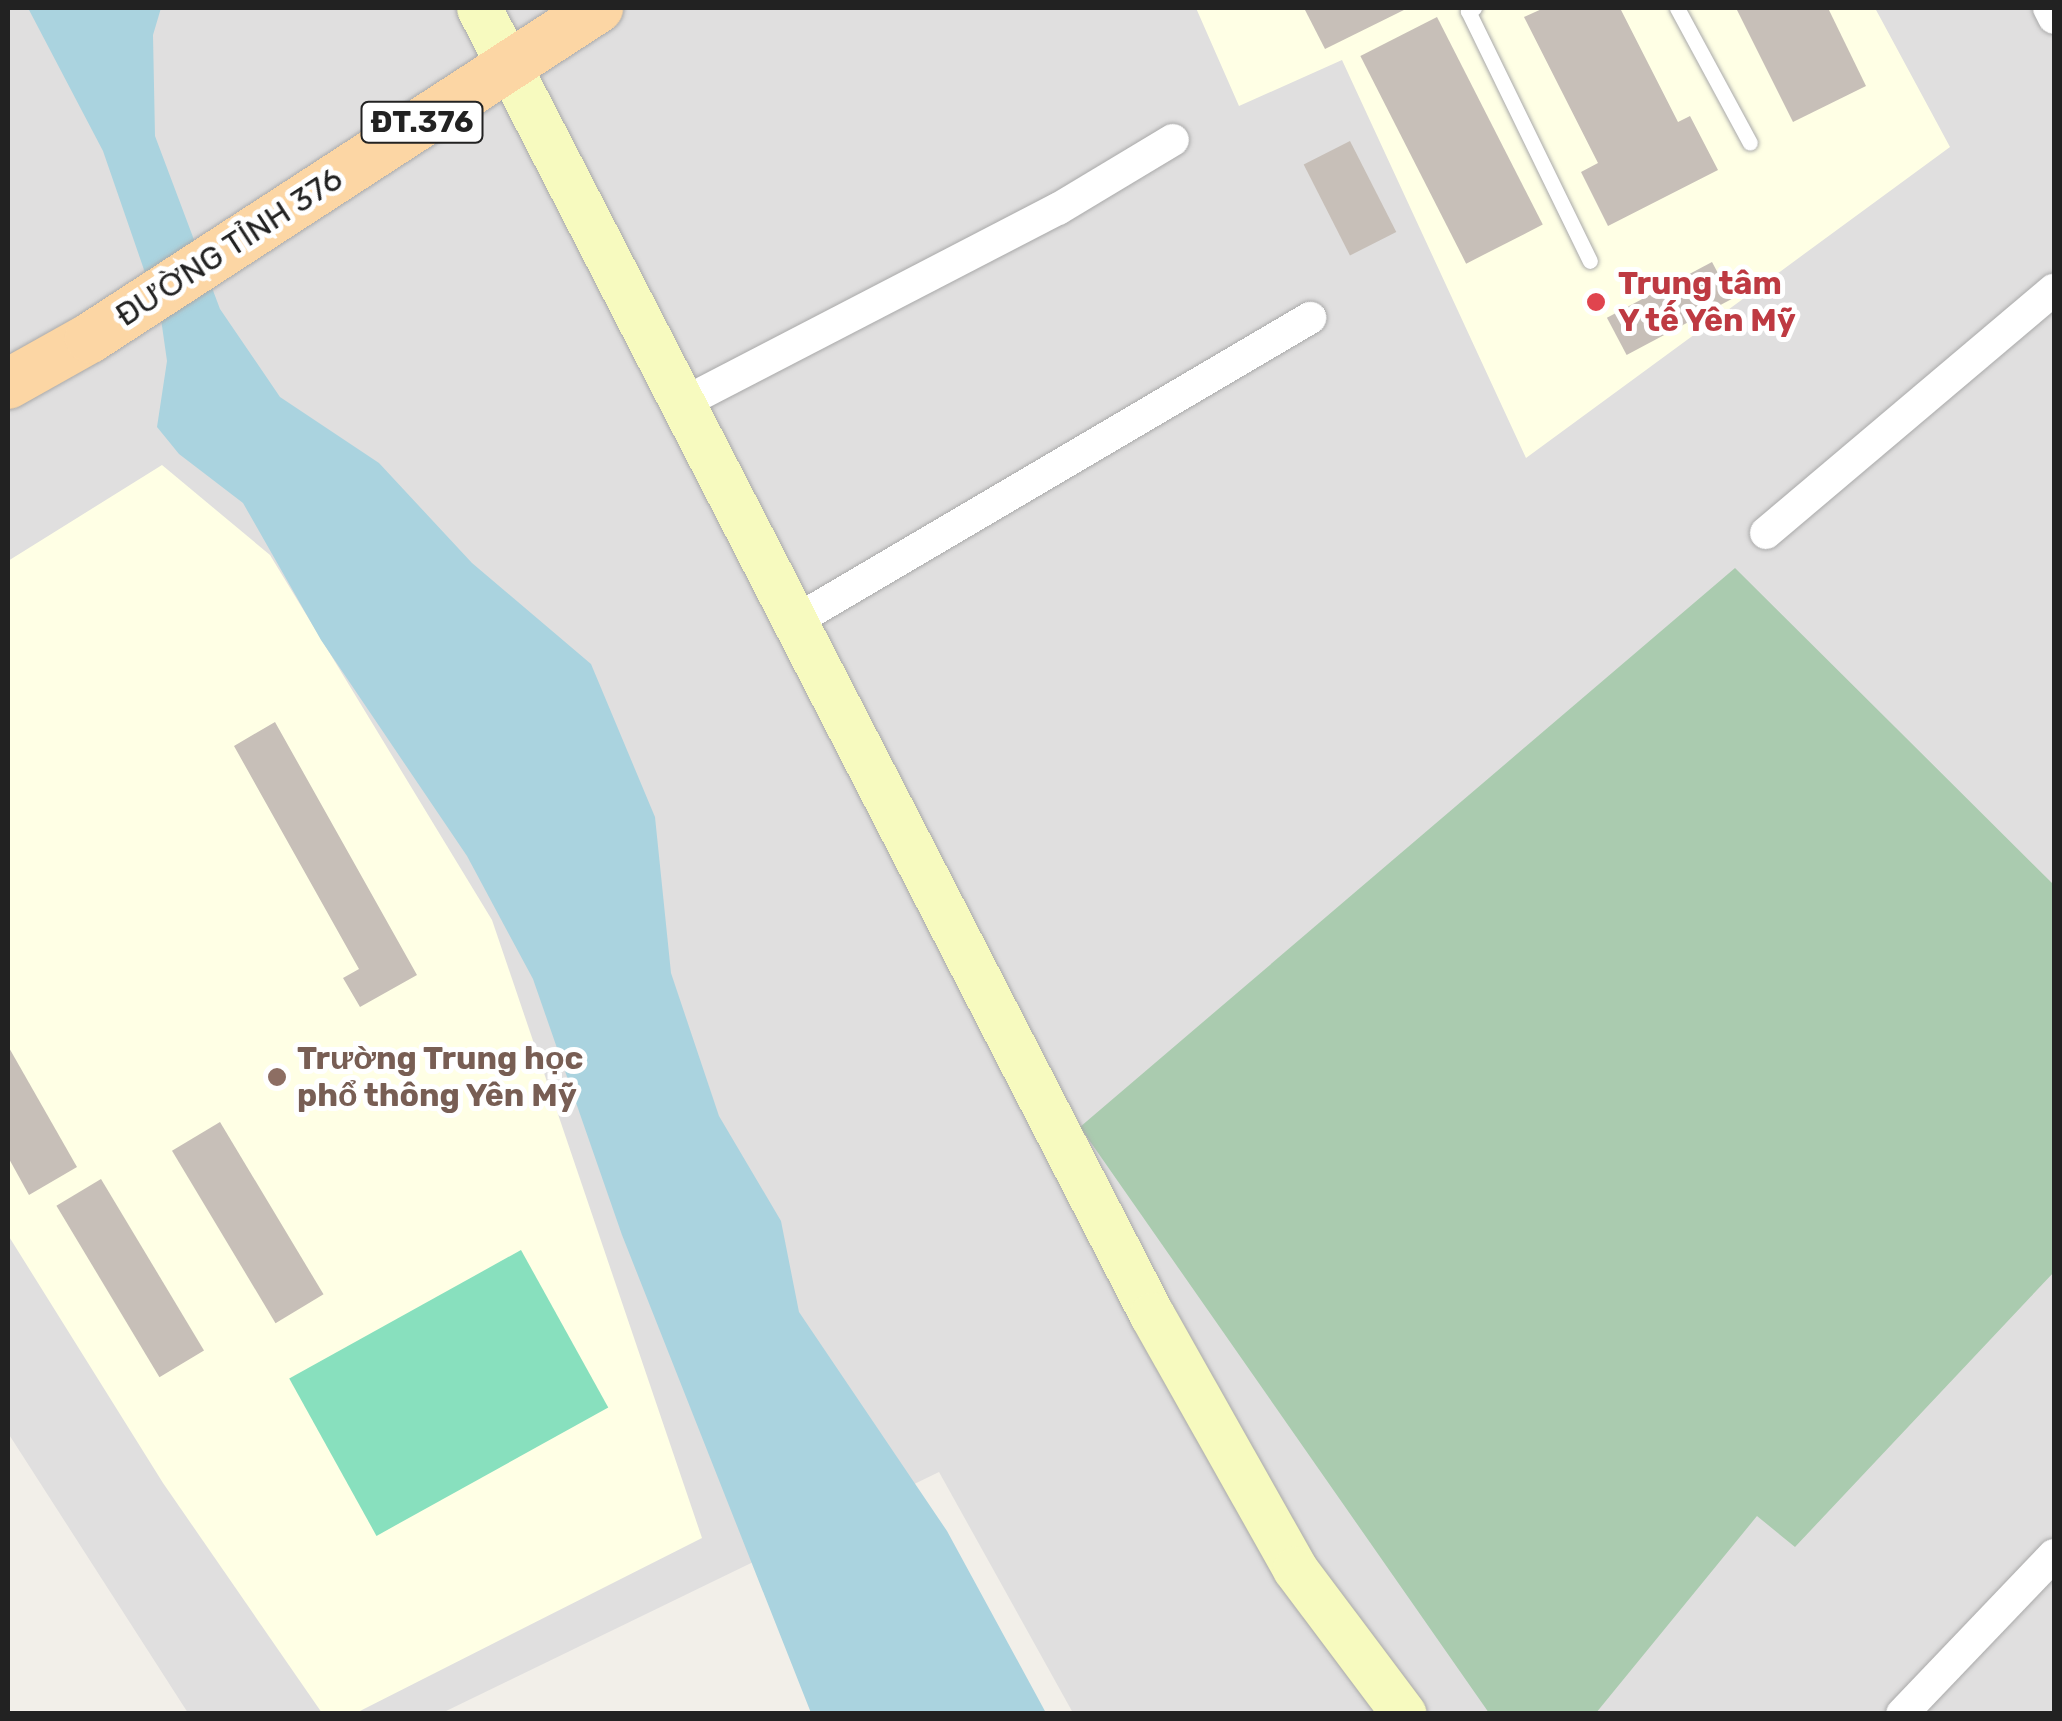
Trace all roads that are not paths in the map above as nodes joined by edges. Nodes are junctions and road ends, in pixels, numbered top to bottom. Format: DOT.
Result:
graph roads {
  1 [pos="479,8"];
  2 [pos="598,8"];
  3 [pos="1474,8"];
  4 [pos="1677,8"];
  5 [pos="2049,8"];
  6 [pos="2054,18"];
  7 [pos="510,65"];
  8 [pos="1173,140"];
  9 [pos="1750,143"];
  10 [pos="1590,261"];
  11 [pos="2054,290"];
  12 [pos="1310,318"];
  13 [pos="8,384"];
  14 [pos="683,403"];
  15 [pos="1766,533"];
  16 [pos="795,621"];
  17 [pos="2054,1555"];
  18 [pos="1404,1714"];
  19 [pos="1902,1714"];
  1 -- 7 [label="main road"];
  2 -- 7 [label="main road, ĐƯỜNG TỈNH 376 / ĐT.376"];
  3 -- 10 [label="lane"];
  4 -- 9 [label="lane"];
  5 -- 6 [label="street"];
  7 -- 13 [label="main road, ĐƯỜNG TỈNH 376 / ĐT.376"];
  7 -- 14 [label="main road"];
  8 -- 14 [label="street"];
  11 -- 15 [label="street"];
  12 -- 16 [label="street"];
  14 -- 16 [label="main road"];
  16 -- 18 [label="main road"];
  17 -- 19 [label="street"];
}
